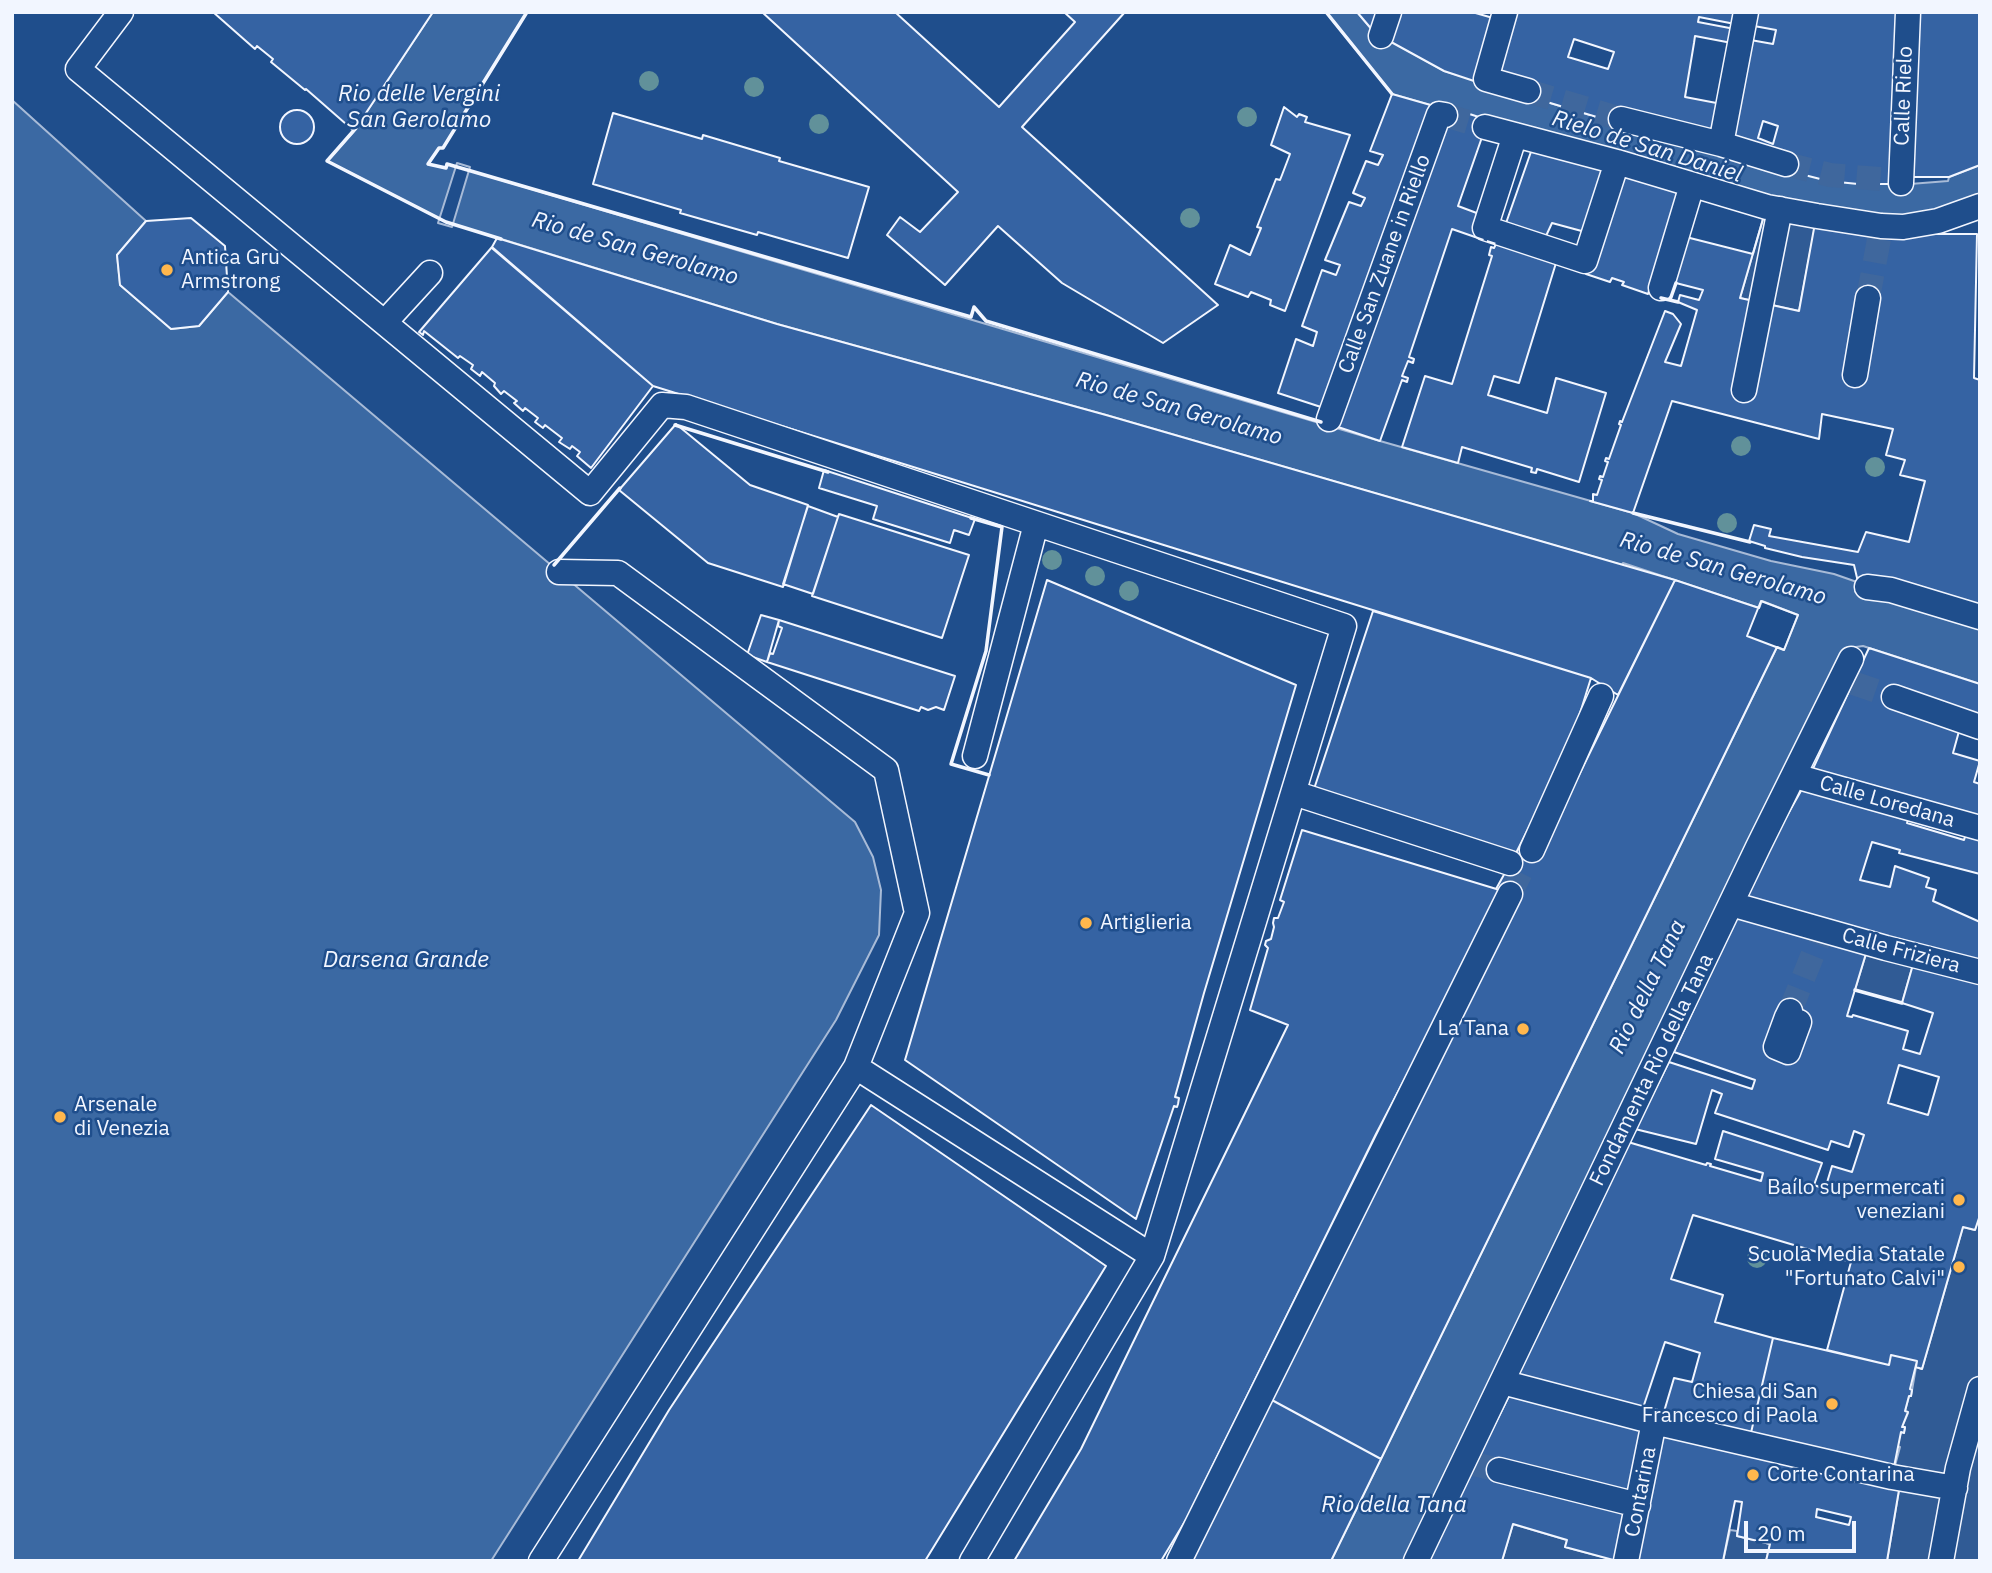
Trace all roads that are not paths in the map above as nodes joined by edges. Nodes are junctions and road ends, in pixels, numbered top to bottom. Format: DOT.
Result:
graph roads {
  1 [pos="121,12"];
  2 [pos="1389,12"];
  3 [pos="1746,12"];
  4 [pos="1908,12"];
  5 [pos="1504,17"];
  6 [pos="1381,36"];
  7 [pos="1528,91"];
  8 [pos="1445,115"];
  9 [pos="1621,119"];
  10 [pos="1485,127"];
  11 [pos="1515,135"];
  12 [pos="1721,144"];
  13 [pos="1617,162"];
  14 [pos="1786,164"];
  15 [pos="1898,180"];
  16 [pos="1692,185"];
  17 [pos="1980,206"];
  18 [pos="1780,209"];
  19 [pos="430,273"];
  20 [pos="1661,288"];
  21 [pos="1868,298"];
  22 [pos="385,323"];
  23 [pos="1855,375"];
  24 [pos="1744,390"];
  25 [pos="1329,419"];
  26 [pos="1036,524"];
  27 [pos="559,572"];
  28 [pos="1867,587"];
  29 [pos="1980,617"];
  30 [pos="1849,673"];
  31 [pos="1601,696"];
  32 [pos="1894,697"];
  33 [pos="1980,727"];
  34 [pos="975,756"];
  35 [pos="1795,776"];
  36 [pos="1294,793"];
  37 [pos="1980,828"];
  38 [pos="1532,850"];
  39 [pos="1510,863"];
  40 [pos="1510,894"];
  41 [pos="1731,904"];
  42 [pos="1980,972"];
  43 [pos="856,1067"];
  44 [pos="1152,1256"];
  45 [pos="1502,1382"];
  46 [pos="1980,1389"];
  47 [pos="1654,1422"];
  48 [pos="1499,1470"];
  49 [pos="1955,1488"];
  50 [pos="1638,1505"];
  51 [pos="541,1561"];
  52 [pos="972,1561"];
  53 [pos="1179,1561"];
  54 [pos="1416,1561"];
  55 [pos="1626,1561"];
  56 [pos="1941,1561"];
  1 -- 22 [label="street"];
  2 -- 6 [label="street"];
  3 -- 12 [label="street"];
  4 -- 15 [label="street, Calle Rielo"];
  5 -- 7 [label="street"];
  8 -- 25 [label="street, Calle San Zuane in Riello"];
  9 -- 12 [label="street"];
  10 -- 11 [label="street"];
  11 -- 13 [label="street"];
  11 -- 13 [label="street"];
  12 -- 14 [label="street"];
  13 -- 16 [label="street"];
  16 -- 18 [label="street"];
  16 -- 20 [label="street"];
  17 -- 18 [label="street"];
  18 -- 24 [label="street"];
  19 -- 22 [label="street"];
  21 -- 23 [label="street"];
  22 -- 26 [label="street"];
  26 -- 34 [label="street"];
  26 -- 36 [label="street"];
  27 -- 43 [label="street"];
  28 -- 29 [label="street"];
  30 -- 35 [label="street, Fondamenta Rio della Tana"];
  31 -- 38 [label="street"];
  32 -- 33 [label="street"];
  35 -- 37 [label="street, Calle Loredana"];
  35 -- 41 [label="street, Fondamenta Rio della Tana"];
  36 -- 39 [label="street"];
  36 -- 44 [label="street"];
  40 -- 53 [label="street"];
  41 -- 42 [label="street, Calle Friziera"];
  41 -- 45 [label="street, Fondamenta Rio della Tana"];
  43 -- 44 [label="street"];
  43 -- 51 [label="street"];
  44 -- 52 [label="street"];
  45 -- 47 [label="street"];
  45 -- 54 [label="street, Fondamenta Rio della Tana"];
  46 -- 49 [label="street"];
  47 -- 49 [label="street"];
  47 -- 50 [label="street, Contarina"];
  48 -- 50 [label="street"];
  49 -- 56 [label="street"];
  50 -- 55 [label="street, Contarina"];
}
